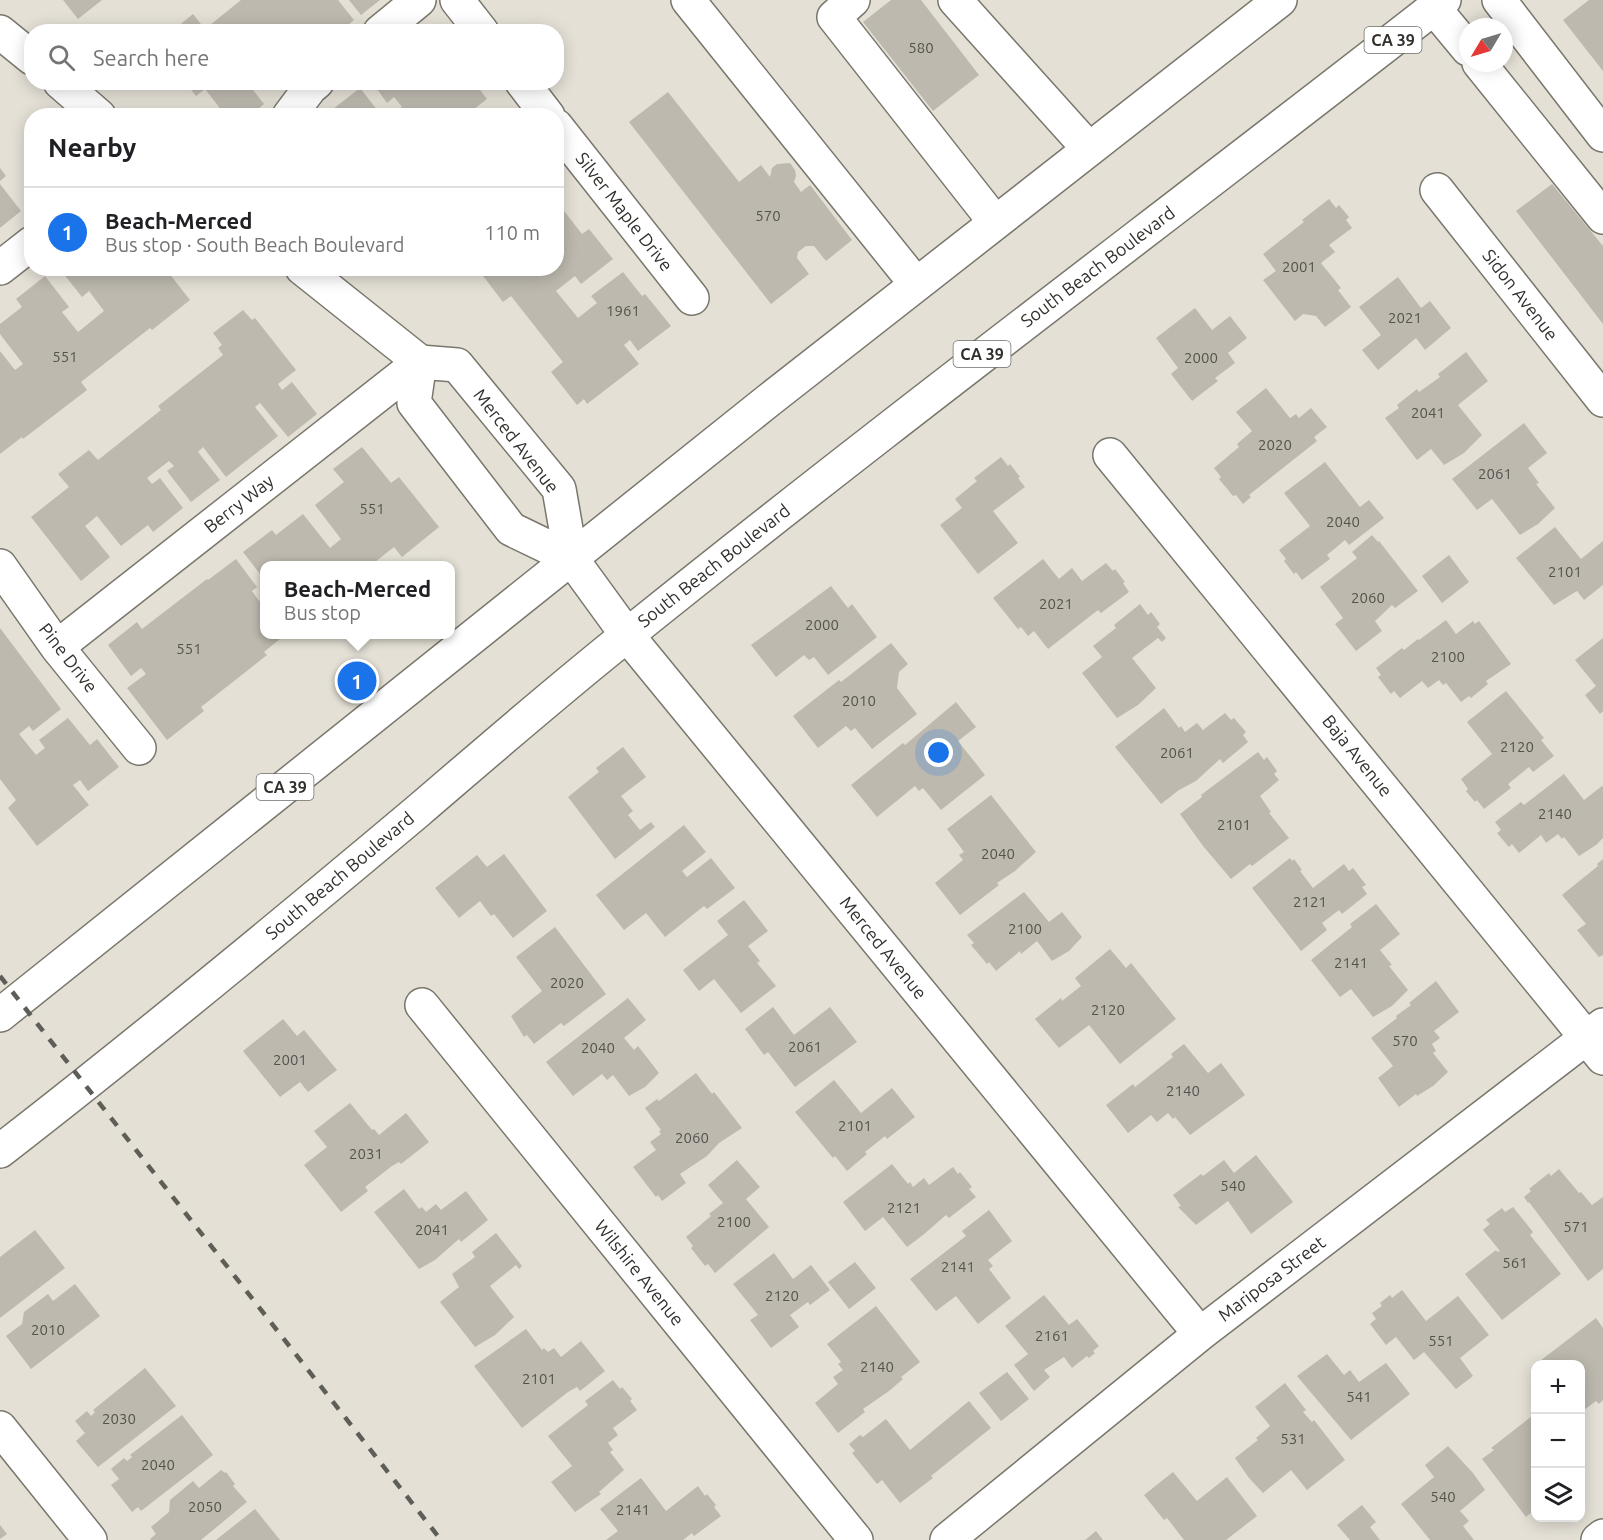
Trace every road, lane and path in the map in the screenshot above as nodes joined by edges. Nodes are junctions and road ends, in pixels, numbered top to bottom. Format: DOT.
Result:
graph roads {
  1 [pos="419,0"];
  2 [pos="457,0"];
  3 [pos="688,0"];
  4 [pos="853,0"];
  5 [pos="955,0"];
  6 [pos="1280,0"];
  7 [pos="1499,0"];
  8 [pos="1439,4"];
  9 [pos="390,24"];
  10 [pos="476,24"];
  11 [pos="0,32"];
  12 [pos="1459,36"];
  13 [pos="24,52"];
  14 [pos="1486,72"];
  15 [pos="69,90"];
  16 [pos="309,90"];
  17 [pos="528,90"];
  18 [pos="90,108"];
  19 [pos="296,108"];
  20 [pos="542,108"];
  21 [pos="1603,135"];
  22 [pos="564,136"];
  23 [pos="1089,149"];
  24 [pos="1437,190"];
  25 [pos="1603,217"];
  26 [pos="995,222"];
  27 [pos="24,249"];
  28 [pos="0,268"];
  29 [pos="312,276"];
  30 [pos="916,284"];
  31 [pos="692,298"];
  32 [pos="420,362"];
  33 [pos="1603,400"];
  34 [pos="1110,455"];
  35 [pos="571,558"];
  36 [pos="0,566"];
  37 [pos="627,634"];
  38 [pos="57,647"];
  39 [pos="139,748"];
  40 [pos="422,1005"];
  41 [pos="0,1015"];
  42 [pos="1598,1040"];
  43 [pos="0,1151"];
  44 [pos="1200,1334"];
  45 [pos="0,1428"];
  46 [pos="1603,1536"];
  47 [pos="90,1540"];
  48 [pos="856,1540"];
  49 [pos="947,1540"];
  50 [pos="1598,1540"];
  1 -- 9 [label="street"];
  2 -- 10 [label="street"];
  3 -- 30 [label="street"];
  4 -- 26 [label="street"];
  5 -- 23 [label="street"];
  6 -- 23 [label="street, CA 39"];
  7 -- 21 [label="street"];
  8 -- 12 [label="street"];
  8 -- 37 [label="street, South Beach Boulevard / CA 39"];
  11 -- 13 [label="street"];
  14 -- 25 [label="street"];
  15 -- 18 [label="street"];
  16 -- 19 [label="street"];
  17 -- 20 [label="street"];
  22 -- 31 [label="street, Silver Maple Drive"];
  23 -- 26 [label="street, CA 39"];
  24 -- 33 [label="street, Sidon Avenue"];
  26 -- 30 [label="street, CA 39"];
  27 -- 28 [label="street"];
  29 -- 32 [label="street"];
  30 -- 35 [label="street, CA 39"];
  32 -- 35 [label="street, Merced Avenue"];
  32 -- 35 [label="street, Merced Avenue"];
  32 -- 38 [label="street, Berry Way"];
  34 -- 42 [label="street, Baja Avenue"];
  35 -- 37 [label="street, Merced Avenue"];
  35 -- 41 [label="street, CA 39"];
  36 -- 38 [label="street, Pine Drive"];
  37 -- 43 [label="street, South Beach Boulevard / CA 39"];
  37 -- 44 [label="street, Merced Avenue"];
  38 -- 39 [label="street, Pine Drive"];
  40 -- 48 [label="street, Wilshire Avenue"];
  42 -- 44 [label="street, Mariposa Street"];
  44 -- 49 [label="street, Mariposa Street"];
  45 -- 47 [label="street"];
  46 -- 50 [label="street"];
}
